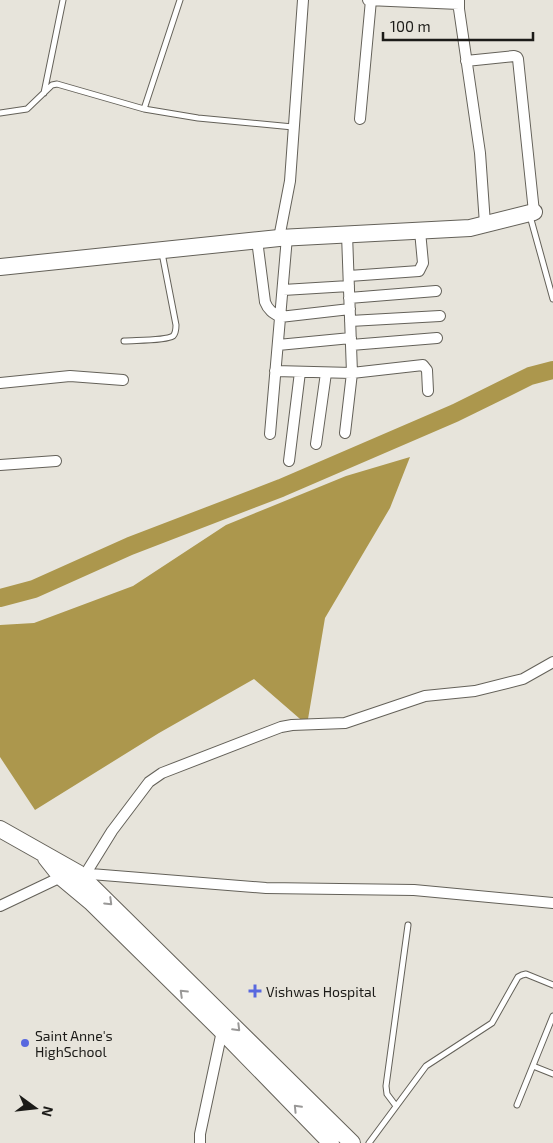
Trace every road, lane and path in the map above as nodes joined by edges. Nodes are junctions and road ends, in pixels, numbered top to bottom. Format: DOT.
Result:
graph roads {
  1 [pos="63,0"];
  2 [pos="180,0"];
  3 [pos="303,0"];
  4 [pos="370,0"];
  5 [pos="459,2"];
  6 [pos="466,61"];
  7 [pos="44,94"];
  8 [pos="144,109"];
  9 [pos="0,113"];
  10 [pos="360,119"];
  11 [pos="293,127"];
  12 [pos="531,213"];
  13 [pos="485,224"];
  14 [pos="420,230"];
  15 [pos="347,234"];
  16 [pos="283,238"];
  17 [pos="257,240"];
  18 [pos="162,250"];
  19 [pos="0,267"];
  20 [pos="349,281"];
  21 [pos="283,290"];
  22 [pos="436,291"];
  23 [pos="349,298"];
  24 [pos="553,299"];
  25 [pos="350,310"];
  26 [pos="440,316"];
  27 [pos="280,317"];
  28 [pos="350,321"];
  29 [pos="437,338"];
  30 [pos="124,341"];
  31 [pos="351,342"];
  32 [pos="278,345"];
  33 [pos="275,371"];
  34 [pos="300,372"];
  35 [pos="326,373"];
  36 [pos="352,374"];
  37 [pos="123,380"];
  38 [pos="0,383"];
  39 [pos="428,391"];
  40 [pos="270,434"];
  41 [pos="345,434"];
  42 [pos="316,444"];
  43 [pos="56,461"];
  44 [pos="289,461"];
  45 [pos="0,465"];
  46 [pos="553,662"];
  47 [pos="0,829"];
  48 [pos="42,852"];
  49 [pos="82,873"];
  50 [pos="61,877"];
  51 [pos="553,903"];
  52 [pos="0,906"];
  53 [pos="408,925"];
  54 [pos="553,985"];
  55 [pos="207,1007"];
  56 [pos="553,1016"];
  57 [pos="222,1031"];
  58 [pos="533,1066"];
  59 [pos="553,1074"];
  60 [pos="517,1105"];
  61 [pos="396,1106"];
  62 [pos="200,1143"];
  63 [pos="331,1143"];
  64 [pos="352,1143"];
  65 [pos="369,1143"];
  1 -- 7 [label="lane"];
  2 -- 8 [label="lane"];
  3 -- 11 [label="street"];
  4 -- 5 [label="street"];
  4 -- 10 [label="street"];
  5 -- 6 [label="street"];
  6 -- 12 [label="street"];
  6 -- 13 [label="street"];
  7 -- 8 [label="lane"];
  7 -- 9 [label="lane"];
  8 -- 11 [label="lane"];
  11 -- 16 [label="street"];
  12 -- 13 [label="main road"];
  12 -- 24 [label="lane"];
  13 -- 14 [label="main road"];
  14 -- 15 [label="main road"];
  14 -- 20 [label="street"];
  15 -- 16 [label="main road"];
  15 -- 20 [label="street"];
  16 -- 17 [label="main road"];
  16 -- 21 [label="street"];
  17 -- 18 [label="main road"];
  17 -- 27 [label="street"];
  18 -- 19 [label="main road"];
  18 -- 30 [label="lane"];
  20 -- 21 [label="street"];
  20 -- 23 [label="street"];
  21 -- 27 [label="street"];
  22 -- 23 [label="street"];
  23 -- 25 [label="street"];
  25 -- 27 [label="street"];
  25 -- 28 [label="street"];
  26 -- 28 [label="street"];
  27 -- 32 [label="street"];
  28 -- 31 [label="street"];
  29 -- 31 [label="street"];
  31 -- 32 [label="street"];
  31 -- 36 [label="street"];
  32 -- 33 [label="street"];
  33 -- 34 [label="street"];
  33 -- 40 [label="street"];
  34 -- 35 [label="street"];
  34 -- 44 [label="street"];
  35 -- 36 [label="street"];
  35 -- 42 [label="street"];
  36 -- 39 [label="street"];
  36 -- 41 [label="street"];
  37 -- 38 [label="street"];
  43 -- 45 [label="street"];
  46 -- 49 [label="street"];
  47 -- 48 [label="main road"];
  48 -- 49 [label="main road"];
  48 -- 50 [label="main road"];
  49 -- 50 [label="street"];
  49 -- 51 [label="street"];
  49 -- 55 [label="main road, one-way"];
  50 -- 52 [label="street"];
  55 -- 50 [label="main road, one-way"];
  53 -- 61 [label="lane"];
  54 -- 61 [label="lane"];
  55 -- 57 [label="main road"];
  55 -- 64 [label="main road, one-way"];
  56 -- 58 [label="lane"];
  57 -- 62 [label="street"];
  63 -- 57 [label="main road, one-way"];
  58 -- 59 [label="lane"];
  58 -- 60 [label="lane"];
  61 -- 65 [label="lane"];
}
